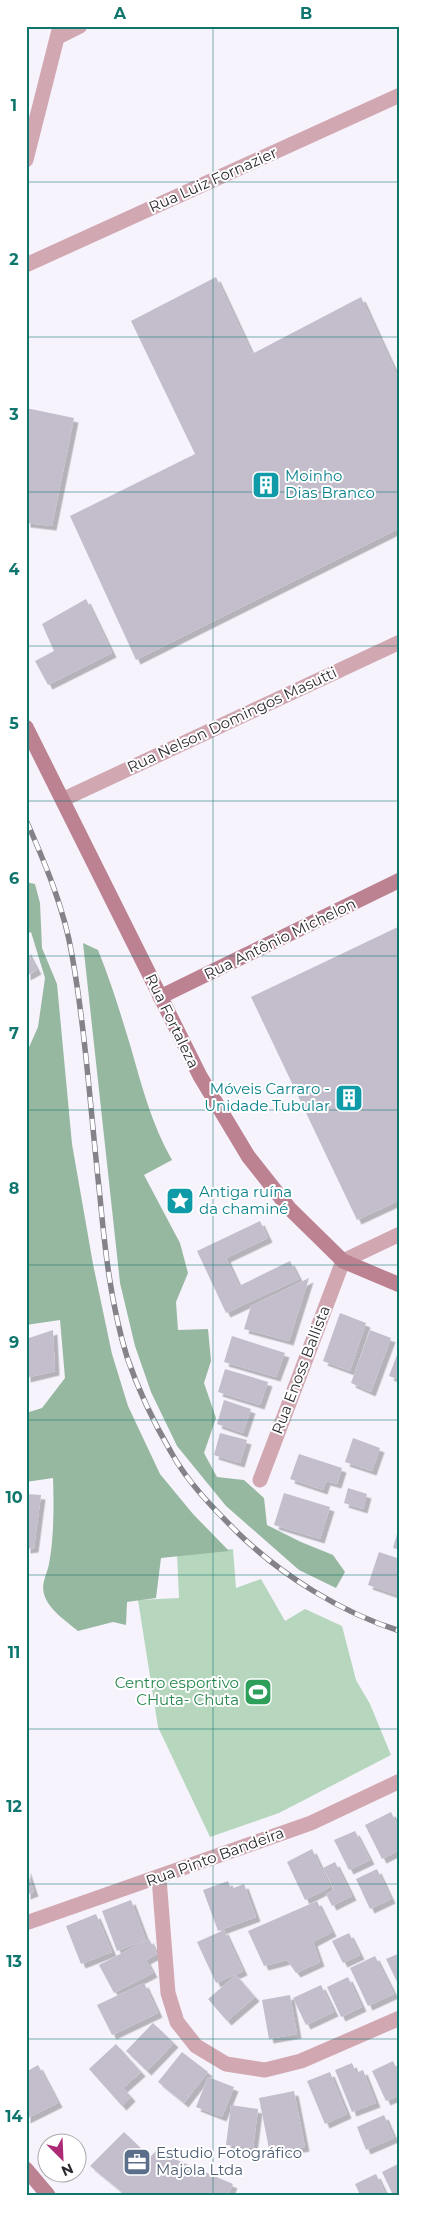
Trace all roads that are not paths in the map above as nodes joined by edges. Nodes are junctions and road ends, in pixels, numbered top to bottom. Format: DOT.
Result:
graph roads {
  1 [pos="80,26"];
  2 [pos="59,31"];
  3 [pos="400,95"];
  4 [pos="26,160"];
  5 [pos="26,265"];
  6 [pos="400,642"];
  7 [pos="26,727"];
  8 [pos="64,799"];
  9 [pos="400,880"];
  10 [pos="160,997"];
  11 [pos="400,1234"];
  12 [pos="343,1261"];
  13 [pos="400,1285"];
  14 [pos="260,1480"];
  15 [pos="400,1781"];
  16 [pos="159,1878"];
  17 [pos="26,1923"];
  18 [pos="400,2018"];
  19 [pos="26,2169"];
  20 [pos="48,2195"];
  1 -- 2 [label="street"];
  2 -- 4 [label="street"];
  3 -- 5 [label="street, Rua Luiz Fornazier"];
  6 -- 8 [label="street, Rua Nelson Domingos Masutti"];
  7 -- 8 [label="main road, Rua Fortaleza"];
  8 -- 10 [label="main road, Rua Fortaleza"];
  9 -- 10 [label="main road, Rua Antônio Michelon"];
  10 -- 12 [label="main road, Rua Fortaleza"];
  11 -- 12 [label="street"];
  12 -- 13 [label="main road, Rua Fortaleza"];
  12 -- 14 [label="street, Rua Enoss Ballista"];
  15 -- 16 [label="street, Rua Pinto Bandeira"];
  16 -- 17 [label="street, Rua Pinto Bandeira"];
  16 -- 18 [label="street"];
  19 -- 20 [label="main road"];
}
